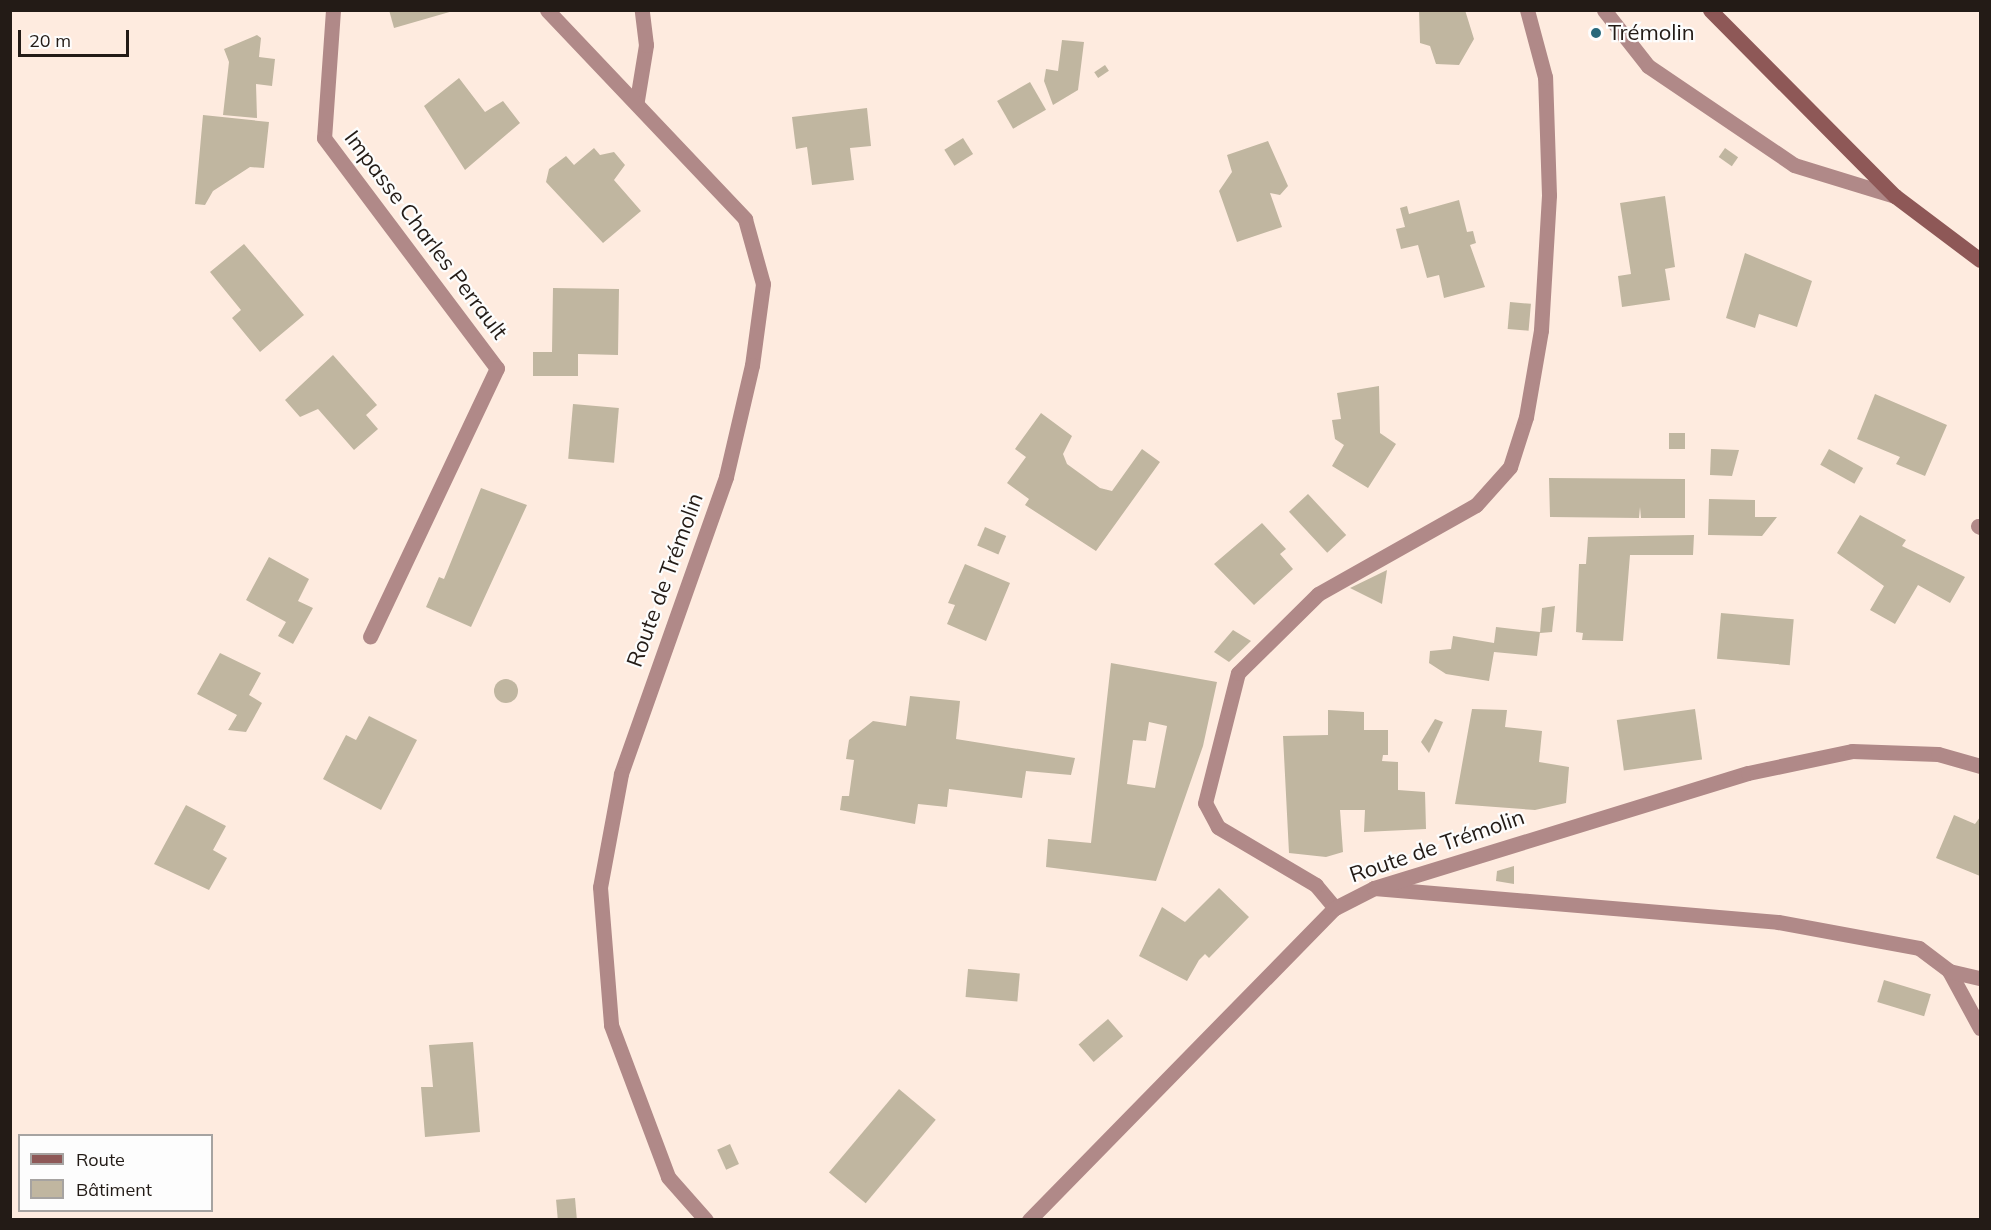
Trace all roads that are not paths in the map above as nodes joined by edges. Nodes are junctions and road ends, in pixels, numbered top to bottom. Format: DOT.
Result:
graph roads {
  1 [pos="333,10"];
  2 [pos="547,10"];
  3 [pos="642,10"];
  4 [pos="1527,10"];
  5 [pos="1604,10"];
  6 [pos="1710,10"];
  7 [pos="637,100"];
  8 [pos="1895,196"];
  9 [pos="1980,260"];
  10 [pos="370,637"];
  11 [pos="1980,766"];
  12 [pos="1374,888"];
  13 [pos="1335,908"];
  14 [pos="1949,971"];
  15 [pos="1980,978"];
  16 [pos="1980,1028"];
  17 [pos="706,1220"];
  18 [pos="1029,1220"];
  1 -- 10 [label="street, Impasse Charles Perrault"];
  2 -- 7 [label="street, Route de Trémolin"];
  3 -- 7 [label="street"];
  4 -- 13 [label="street"];
  5 -- 8 [label="street"];
  6 -- 8 [label="main road"];
  7 -- 17 [label="street, Route de Trémolin"];
  8 -- 9 [label="main road"];
  11 -- 12 [label="street, Route de Trémolin"];
  12 -- 13 [label="street, Route de Trémolin"];
  12 -- 14 [label="street"];
  13 -- 18 [label="street, Route de Trémolin"];
  14 -- 15 [label="street"];
  14 -- 16 [label="street"];
}
